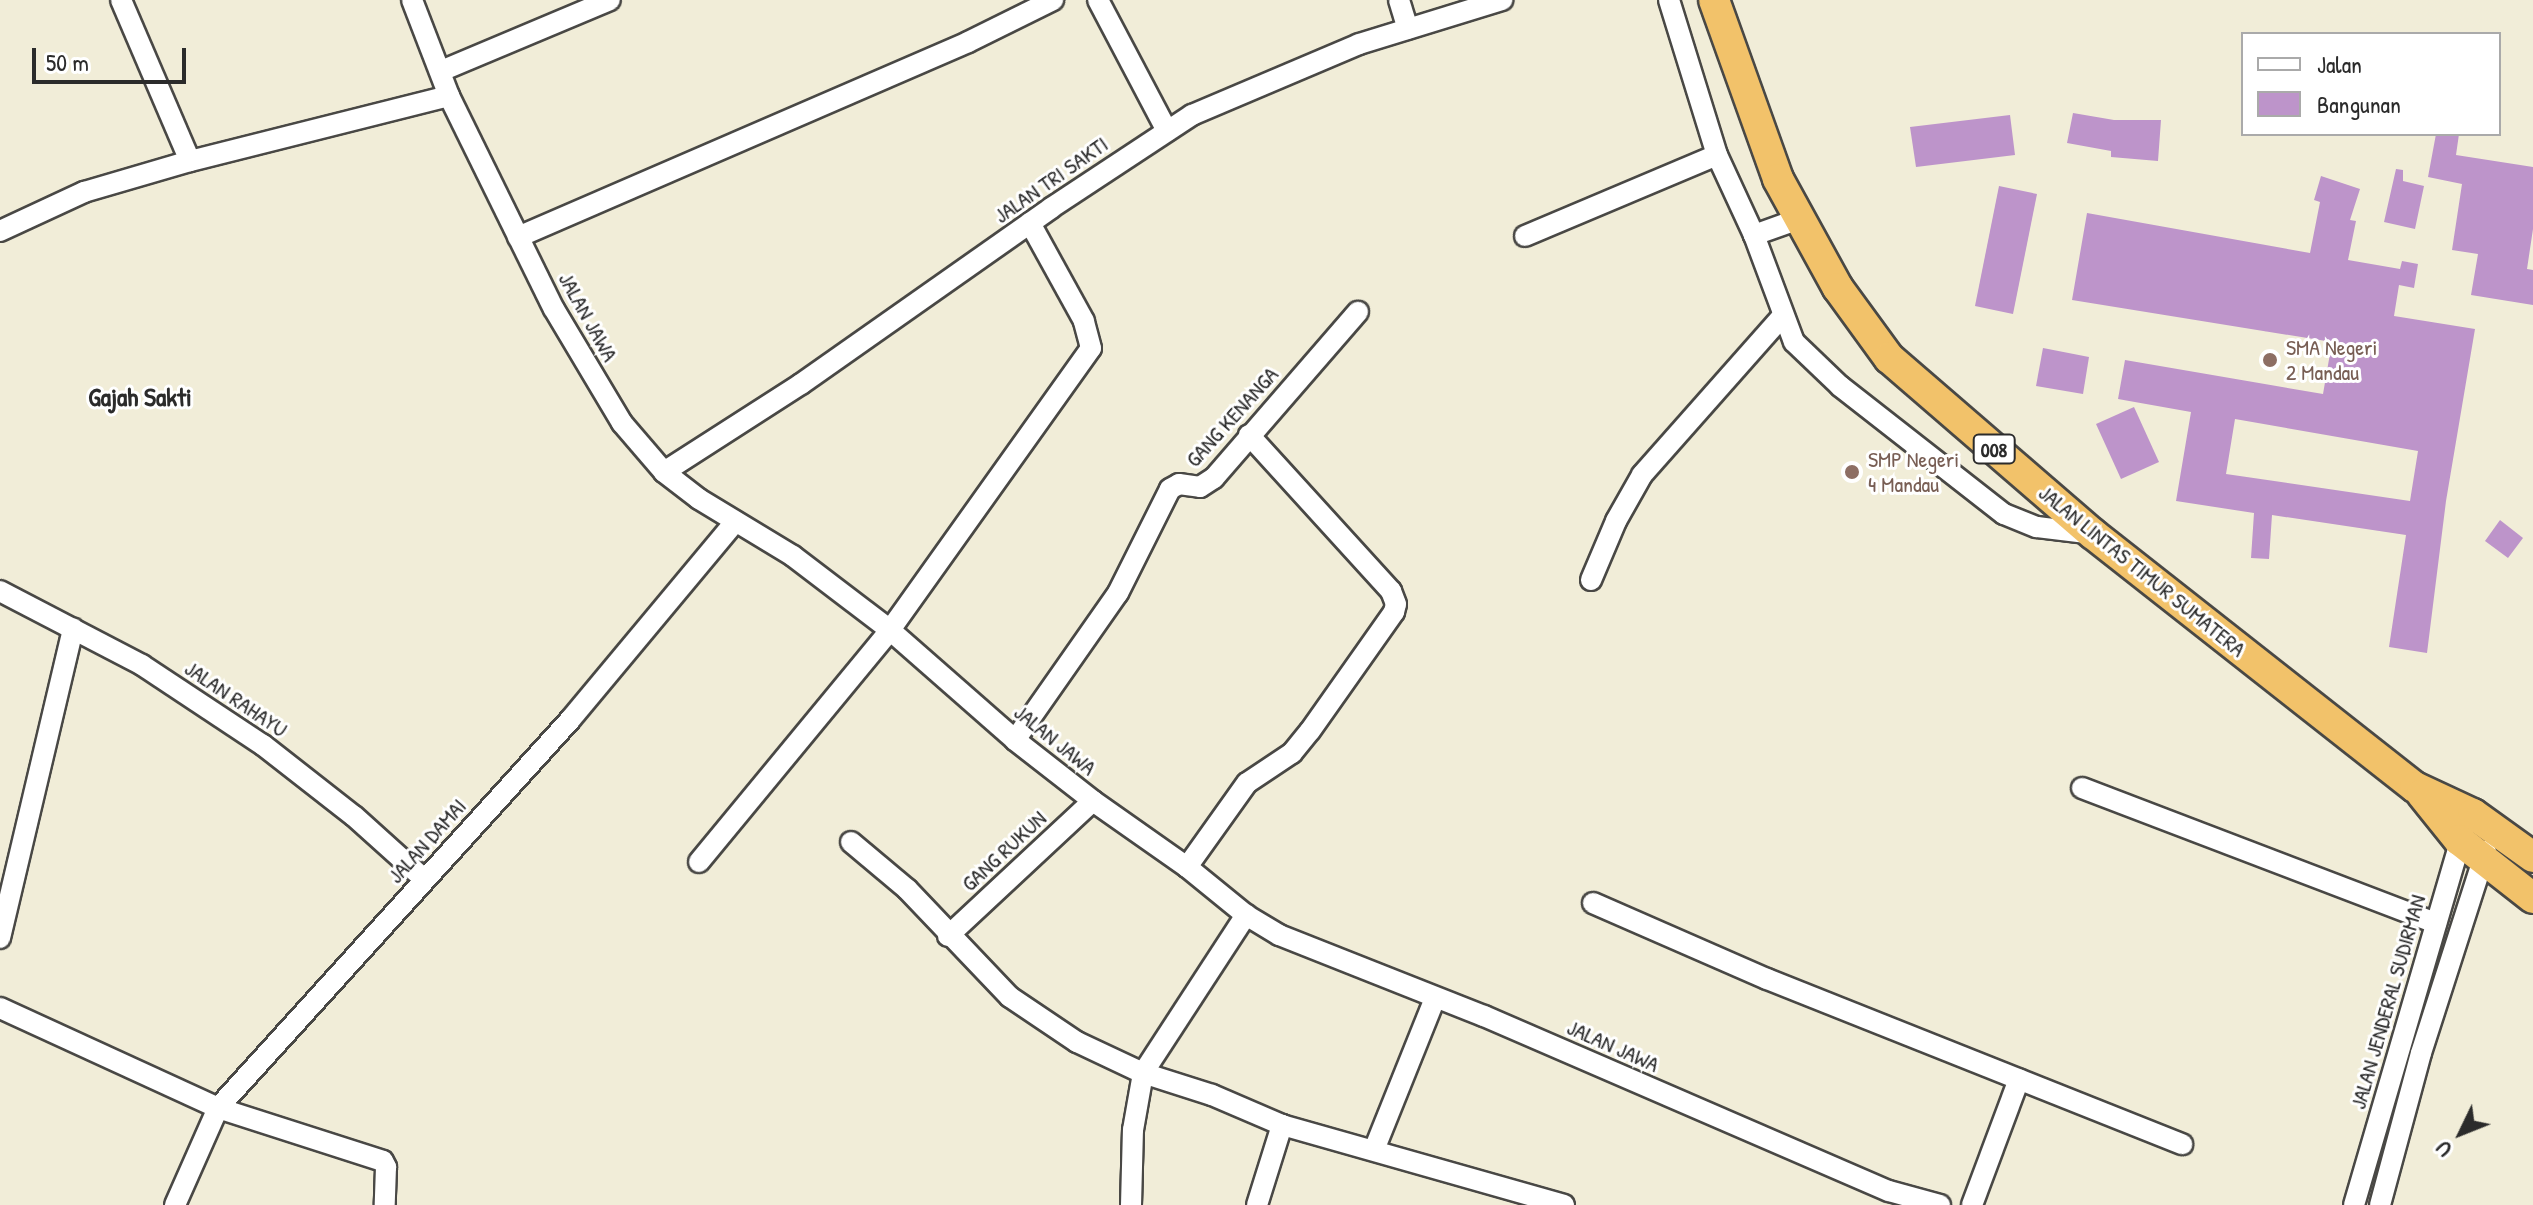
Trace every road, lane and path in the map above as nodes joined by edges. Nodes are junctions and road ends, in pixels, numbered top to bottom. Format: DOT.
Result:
graph roads {
  1 [pos="121,0"];
  2 [pos="412,0"];
  3 [pos="610,0"];
  4 [pos="1053,0"];
  5 [pos="1098,0"];
  6 [pos="1399,0"];
  7 [pos="1502,0"];
  8 [pos="1669,0"];
  9 [pos="1714,0"];
  10 [pos="1408,29"];
  11 [pos="441,71"];
  12 [pos="449,96"];
  13 [pos="1167,131"];
  14 [pos="1717,155"];
  15 [pos="190,161"];
  16 [pos="1799,219"];
  17 [pos="1030,223"];
  18 [pos="0,231"];
  19 [pos="1754,235"];
  20 [pos="1525,236"];
  21 [pos="518,237"];
  22 [pos="1358,312"];
  23 [pos="1782,317"];
  24 [pos="1249,435"];
  25 [pos="664,472"];
  26 [pos="735,522"];
  27 [pos="2093,534"];
  28 [pos="1591,580"];
  29 [pos="0,591"];
  30 [pos="73,629"];
  31 [pos="890,630"];
  32 [pos="1015,740"];
  33 [pos="2415,787"];
  34 [pos="2082,788"];
  35 [pos="1093,801"];
  36 [pos="2483,821"];
  37 [pos="2459,840"];
  38 [pos="851,842"];
  39 [pos="2533,857"];
  40 [pos="2483,860"];
  41 [pos="699,862"];
  42 [pos="1187,867"];
  43 [pos="424,879"];
  44 [pos="2533,898"];
  45 [pos="1593,903"];
  46 [pos="1246,915"];
  47 [pos="2436,923"];
  48 [pos="948,936"];
  49 [pos="0,938"];
  50 [pos="1435,998"];
  51 [pos="0,1008"];
  52 [pos="1143,1073"];
  53 [pos="2019,1079"];
  54 [pos="218,1108"];
  55 [pos="1282,1125"];
  56 [pos="2182,1144"];
  57 [pos="1374,1150"];
  58 [pos="1887,1198"];
  59 [pos="175,1205"];
  60 [pos="385,1205"];
  61 [pos="1131,1205"];
  62 [pos="1257,1205"];
  63 [pos="1564,1205"];
  64 [pos="1940,1205"];
  65 [pos="1972,1205"];
  66 [pos="2354,1205"];
  67 [pos="2380,1205"];
  1 -- 15 [label="street"];
  2 -- 11 [label="street, JALAN JAWA"];
  3 -- 11 [label="street"];
  4 -- 21 [label="street"];
  5 -- 13 [label="street"];
  6 -- 10 [label="street"];
  7 -- 10 [label="street, JALAN TRI SAKTI"];
  8 -- 14 [label="street"];
  9 -- 16 [label="highway, JALAN LINTAS TIMUR SUMATERA / 008"];
  10 -- 13 [label="street, JALAN TRI SAKTI"];
  11 -- 12 [label="street, JALAN JAWA"];
  12 -- 15 [label="street"];
  12 -- 21 [label="street, JALAN JAWA"];
  13 -- 17 [label="street, JALAN TRI SAKTI"];
  14 -- 19 [label="street"];
  14 -- 20 [label="street"];
  15 -- 18 [label="street"];
  16 -- 19 [label="street"];
  16 -- 27 [label="highway, JALAN LINTAS TIMUR SUMATERA / 008"];
  17 -- 25 [label="street, JALAN TRI SAKTI"];
  17 -- 31 [label="street"];
  19 -- 23 [label="street"];
  21 -- 25 [label="street, JALAN JAWA"];
  22 -- 24 [label="street, GANG KENANGA"];
  23 -- 27 [label="street"];
  23 -- 28 [label="street"];
  24 -- 32 [label="street, GANG KENANGA"];
  24 -- 42 [label="street"];
  25 -- 26 [label="street, JALAN JAWA"];
  26 -- 31 [label="street, JALAN JAWA"];
  26 -- 43 [label="street, JALAN DAMAI"];
  27 -- 33 [label="highway, JALAN LINTAS TIMUR SUMATERA / 008"];
  29 -- 30 [label="street, JALAN RAHAYU"];
  30 -- 43 [label="street, JALAN RAHAYU"];
  30 -- 49 [label="street"];
  31 -- 32 [label="street, JALAN JAWA"];
  31 -- 41 [label="street"];
  32 -- 35 [label="street, JALAN JAWA"];
  33 -- 36 [label="highway, 008"];
  33 -- 37 [label="highway, 008"];
  34 -- 47 [label="street"];
  35 -- 42 [label="street, JALAN JAWA"];
  35 -- 48 [label="street, GANG RUKUN"];
  36 -- 37 [label="street, JALAN JENDERAL SUDIRMAN"];
  36 -- 39 [label="highway, 008"];
  36 -- 40 [label="street"];
  37 -- 40 [label="highway, 008"];
  37 -- 47 [label="street, JALAN JENDERAL SUDIRMAN"];
  38 -- 48 [label="street"];
  40 -- 44 [label="highway, 008"];
  40 -- 67 [label="street"];
  42 -- 46 [label="street, JALAN JAWA"];
  43 -- 54 [label="street, JALAN DAMAI"];
  45 -- 53 [label="street"];
  46 -- 50 [label="street, JALAN JAWA"];
  46 -- 52 [label="street"];
  47 -- 66 [label="street, JALAN JENDERAL SUDIRMAN"];
  48 -- 52 [label="street"];
  50 -- 57 [label="street"];
  50 -- 58 [label="street, JALAN JAWA"];
  51 -- 54 [label="street"];
  52 -- 55 [label="street"];
  52 -- 61 [label="street"];
  53 -- 56 [label="street"];
  53 -- 65 [label="street"];
  54 -- 59 [label="street, JALAN DAMAI"];
  54 -- 60 [label="street"];
  55 -- 57 [label="street"];
  55 -- 62 [label="street"];
  57 -- 63 [label="street"];
  58 -- 64 [label="street, JALAN JAWA"];
}
